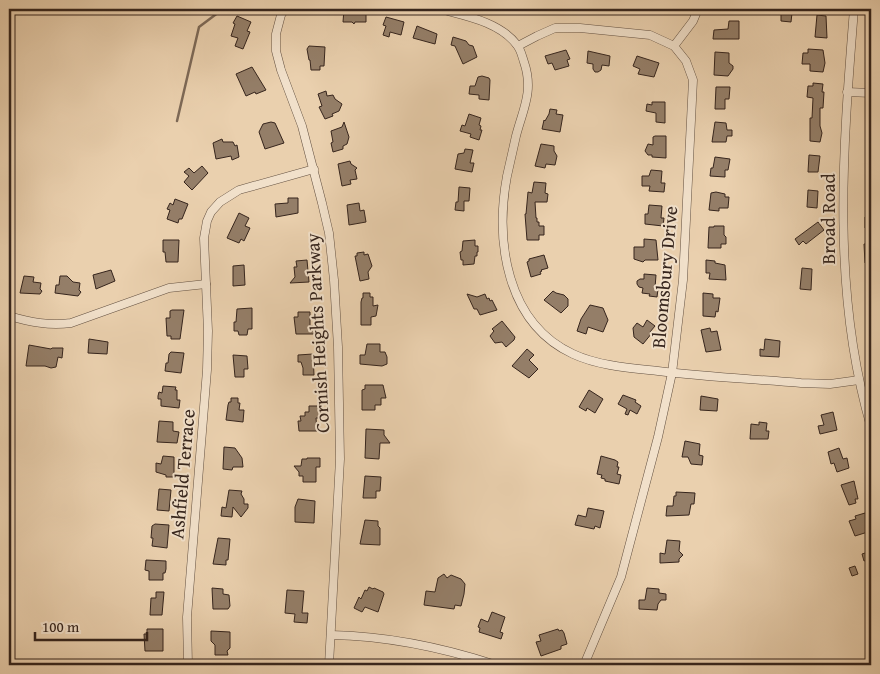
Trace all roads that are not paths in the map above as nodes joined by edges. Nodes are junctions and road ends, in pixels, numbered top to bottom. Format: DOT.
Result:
graph roads {
  1 [pos="285,9"];
  2 [pos="440,9"];
  3 [pos="698,9"];
  4 [pos="854,9"];
  5 [pos="518,46"];
  6 [pos="674,46"];
  7 [pos="847,92"];
  8 [pos="871,93"];
  9 [pos="314,169"];
  10 [pos="206,284"];
  11 [pos="9,316"];
  12 [pos="672,373"];
  13 [pos="859,380"];
  14 [pos="871,427"];
  15 [pos="331,635"];
  16 [pos="188,665"];
  17 [pos="329,665"];
  18 [pos="496,665"];
  19 [pos="584,665"];
  1 -- 9 [label="street, Cornish Heights Parkway"];
  2 -- 5 [label="street"];
  3 -- 6 [label="street"];
  4 -- 7 [label="street, Broad Road"];
  5 -- 6 [label="street"];
  5 -- 12 [label="street"];
  6 -- 12 [label="street, Bloomsbury Drive"];
  7 -- 8 [label="street"];
  7 -- 13 [label="street, Broad Road"];
  9 -- 10 [label="street, Ashfield Terrace"];
  9 -- 15 [label="street, Cornish Heights Parkway"];
  10 -- 11 [label="street"];
  10 -- 16 [label="street, Ashfield Terrace"];
  12 -- 13 [label="street"];
  12 -- 19 [label="street, Bloomsbury Drive"];
  13 -- 14 [label="street, Broad Road"];
  15 -- 17 [label="street, Cornish Heights Parkway"];
  15 -- 18 [label="street"];
}
